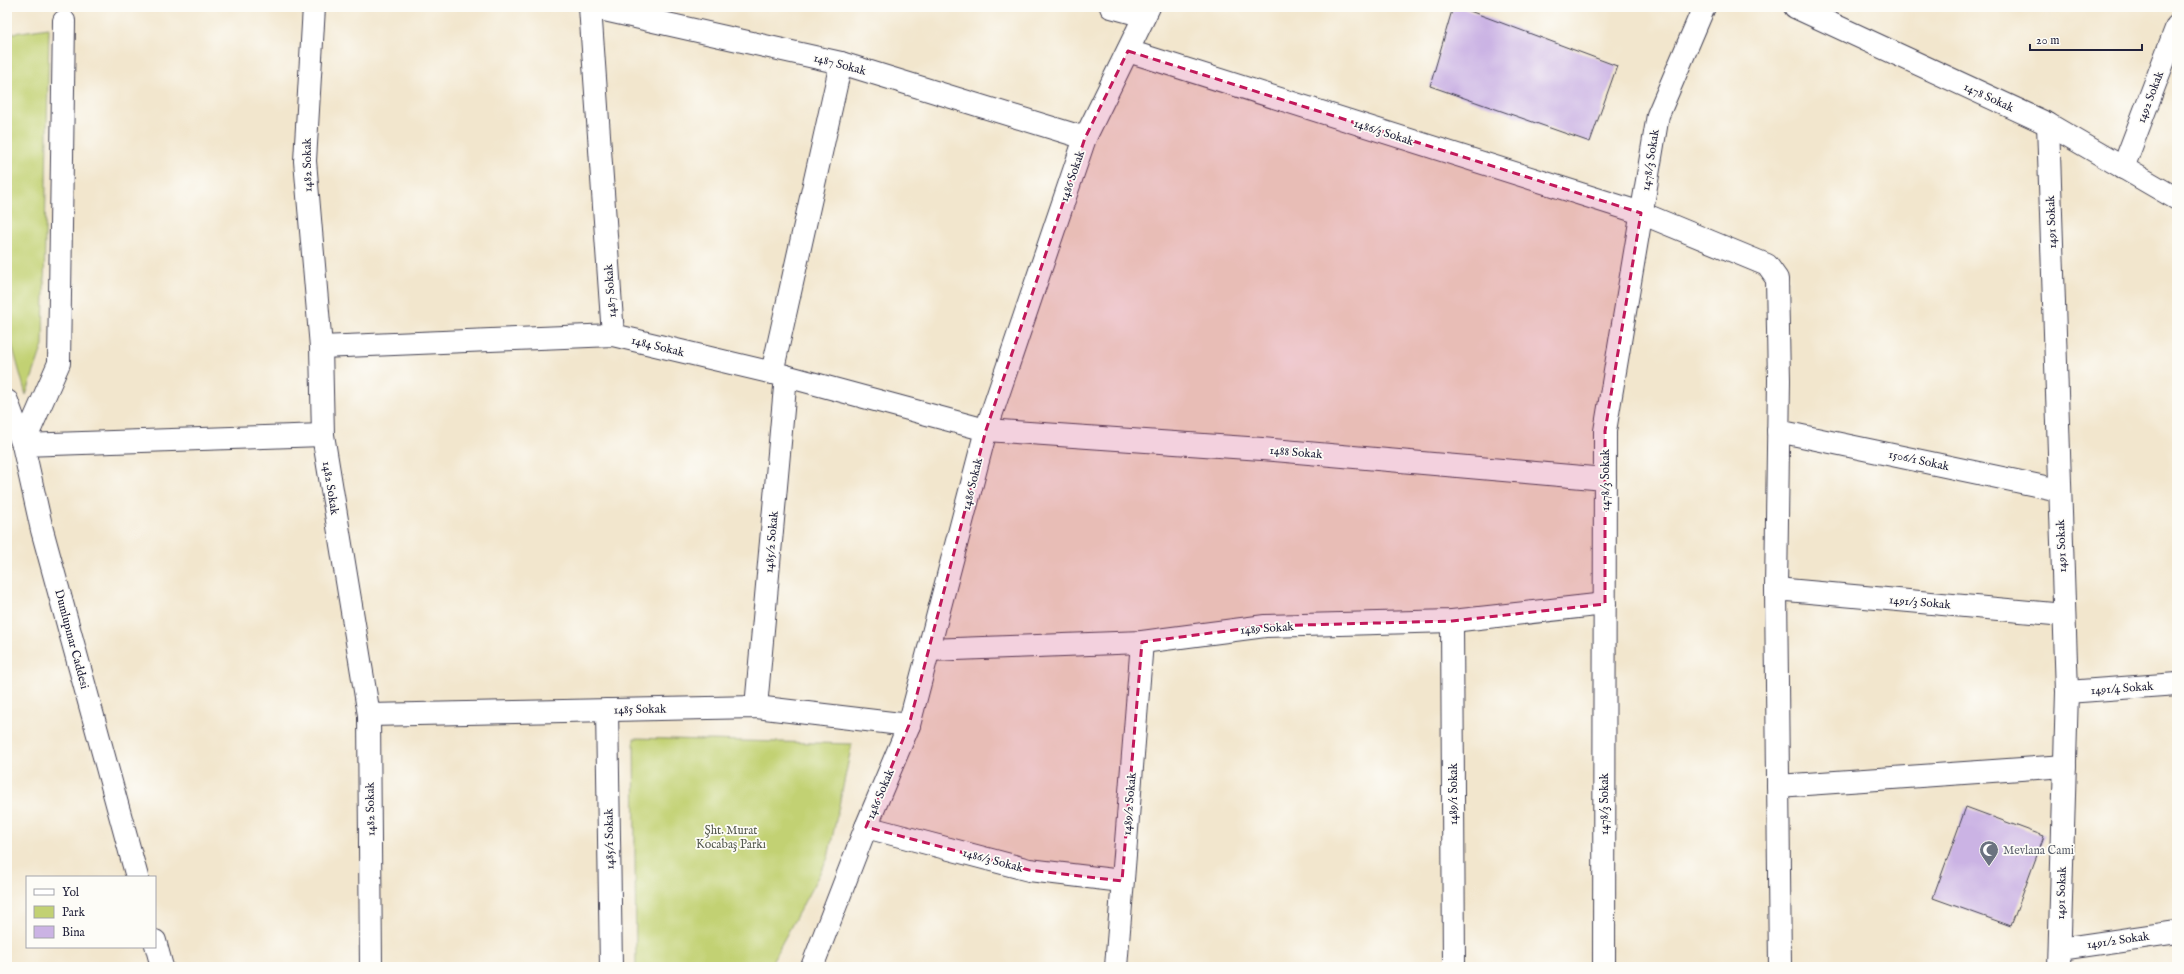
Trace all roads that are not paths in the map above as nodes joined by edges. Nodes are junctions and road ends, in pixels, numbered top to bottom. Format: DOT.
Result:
graph roads {
  1 [pos="314,7"];
  2 [pos="590,7"];
  3 [pos="1111,7"];
  4 [pos="1704,7"];
  5 [pos="1795,7"];
  6 [pos="1147,12"];
  7 [pos="64,21"];
  8 [pos="2177,26"];
  9 [pos="1128,51"];
  10 [pos="841,63"];
  11 [pos="2048,124"];
  12 [pos="1085,138"];
  13 [pos="2123,168"];
  14 [pos="2177,199"];
  15 [pos="1641,213"];
  16 [pos="613,335"];
  17 [pos="321,347"];
  18 [pos="779,375"];
  19 [pos="7,401"];
  20 [pos="986,430"];
  21 [pos="1778,431"];
  22 [pos="323,435"];
  23 [pos="23,445"];
  24 [pos="1605,479"];
  25 [pos="2059,490"];
  26 [pos="1776,589"];
  27 [pos="1605,604"];
  28 [pos="2064,615"];
  29 [pos="1452,621"];
  30 [pos="1142,642"];
  31 [pos="929,650"];
  32 [pos="2177,684"];
  33 [pos="2067,692"];
  34 [pos="756,707"];
  35 [pos="606,710"];
  36 [pos="369,715"];
  37 [pos="909,725"];
  38 [pos="2065,766"];
  39 [pos="1778,786"];
  40 [pos="866,827"];
  41 [pos="137,876"];
  42 [pos="1122,880"];
  43 [pos="2177,932"];
  44 [pos="156,945"];
  45 [pos="2059,958"];
  46 [pos="162,967"];
  47 [pos="372,967"];
  48 [pos="611,967"];
  49 [pos="812,967"];
  50 [pos="1116,967"];
  51 [pos="1454,967"];
  52 [pos="1604,967"];
  53 [pos="1780,967"];
  1 -- 17 [label="street, 1482 Sokak"];
  2 -- 10 [label="street, 1487 Sokak"];
  2 -- 16 [label="street, 1487 Sokak"];
  3 -- 6 [label="street"];
  4 -- 15 [label="street, 1478/3 Sokak"];
  5 -- 11 [label="street, 1478 Sokak"];
  6 -- 9 [label="street, 1486 Sokak"];
  7 -- 23 [label="street"];
  8 -- 13 [label="street, 1492 Sokak"];
  9 -- 12 [label="street, 1486 Sokak"];
  9 -- 15 [label="street, 1486/3 Sokak"];
  10 -- 12 [label="street, 1487 Sokak"];
  10 -- 18 [label="street, 1485/2 Sokak"];
  11 -- 13 [label="street, 1478 Sokak"];
  11 -- 25 [label="street, 1491 Sokak"];
  12 -- 20 [label="street, 1486 Sokak"];
  13 -- 14 [label="street, 1478 Sokak"];
  15 -- 21 [label="street, 1486/3 Sokak"];
  15 -- 24 [label="street, 1478/3 Sokak"];
  16 -- 17 [label="street, 1484 Sokak"];
  16 -- 18 [label="street, 1484 Sokak"];
  17 -- 22 [label="street, 1482 Sokak"];
  18 -- 20 [label="street, 1484 Sokak"];
  18 -- 34 [label="street, 1485/2 Sokak"];
  19 -- 23 [label="street, Dumlupınar Caddesi"];
  20 -- 24 [label="street, 1488 Sokak"];
  20 -- 31 [label="street, 1486 Sokak"];
  21 -- 25 [label="street, 1506/1 Sokak"];
  21 -- 26 [label="street"];
  22 -- 23 [label="street"];
  22 -- 36 [label="street, 1482 Sokak"];
  23 -- 41 [label="street, Dumlupınar Caddesi"];
  24 -- 27 [label="street, 1478/3 Sokak"];
  25 -- 28 [label="street, 1491 Sokak"];
  26 -- 28 [label="street, 1491/3 Sokak"];
  26 -- 39 [label="street"];
  27 -- 29 [label="street, 1489 Sokak"];
  27 -- 52 [label="street, 1478/3 Sokak"];
  28 -- 33 [label="street, 1491 Sokak"];
  29 -- 30 [label="street, 1489 Sokak"];
  29 -- 51 [label="street, 1489/1 Sokak"];
  30 -- 31 [label="street, 1489 Sokak"];
  30 -- 42 [label="street, 1489/2 Sokak"];
  31 -- 37 [label="street, 1486 Sokak"];
  32 -- 33 [label="street, 1491/4 Sokak"];
  33 -- 38 [label="street, 1491 Sokak"];
  34 -- 35 [label="street, 1485 Sokak"];
  34 -- 37 [label="street, 1485 Sokak"];
  35 -- 36 [label="street, 1485 Sokak"];
  35 -- 48 [label="street, 1485/1 Sokak"];
  36 -- 47 [label="street, 1482 Sokak"];
  37 -- 40 [label="street, 1486 Sokak"];
  38 -- 39 [label="street"];
  38 -- 45 [label="street, 1491 Sokak"];
  39 -- 53 [label="street"];
  40 -- 42 [label="street, 1486/3 Sokak"];
  40 -- 49 [label="street, 1486 Sokak"];
  42 -- 50 [label="street, 1489/2 Sokak"];
  43 -- 45 [label="street, 1491/2 Sokak"];
  44 -- 46 [label="street"];
}
